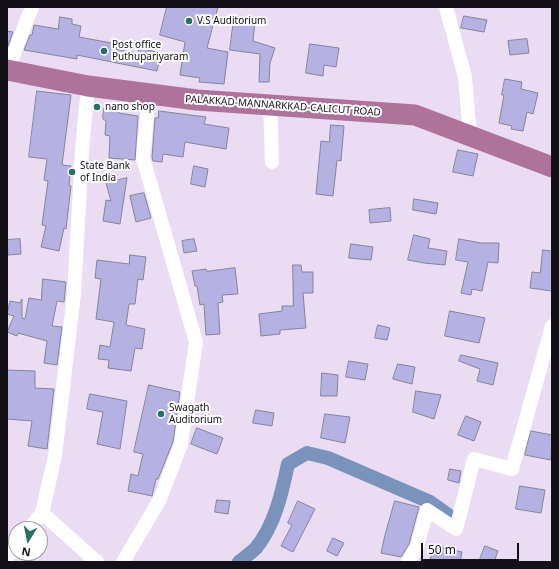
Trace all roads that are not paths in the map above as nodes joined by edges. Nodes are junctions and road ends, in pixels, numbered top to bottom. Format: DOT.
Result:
graph roads {
  1 [pos="32,7"];
  2 [pos="446,7"];
  3 [pos="8,70"];
  4 [pos="88,86"];
  5 [pos="149,95"];
  6 [pos="270,105"];
  7 [pos="470,136"];
  8 [pos="272,162"];
  9 [pos="552,167"];
  10 [pos="552,326"];
  11 [pos="42,512"];
  12 [pos="35,521"];
  13 [pos="97,562"];
  14 [pos="123,562"];
  15 [pos="408,562"];
  1 -- 3 [label="street"];
  2 -- 7 [label="street"];
  3 -- 4 [label="highway, PALAKKAD-MANNARKKAD-CALICUT ROAD"];
  4 -- 5 [label="highway, PALAKKAD-MANNARKKAD-CALICUT ROAD"];
  4 -- 11 [label="street"];
  5 -- 6 [label="highway, PALAKKAD-MANNARKKAD-CALICUT ROAD"];
  5 -- 14 [label="street"];
  6 -- 7 [label="highway, PALAKKAD-MANNARKKAD-CALICUT ROAD"];
  6 -- 8 [label="street"];
  7 -- 9 [label="highway, PALAKKAD-MANNARKKAD-CALICUT ROAD"];
  10 -- 15 [label="street"];
  11 -- 12 [label="street"];
  11 -- 13 [label="street"];
}
